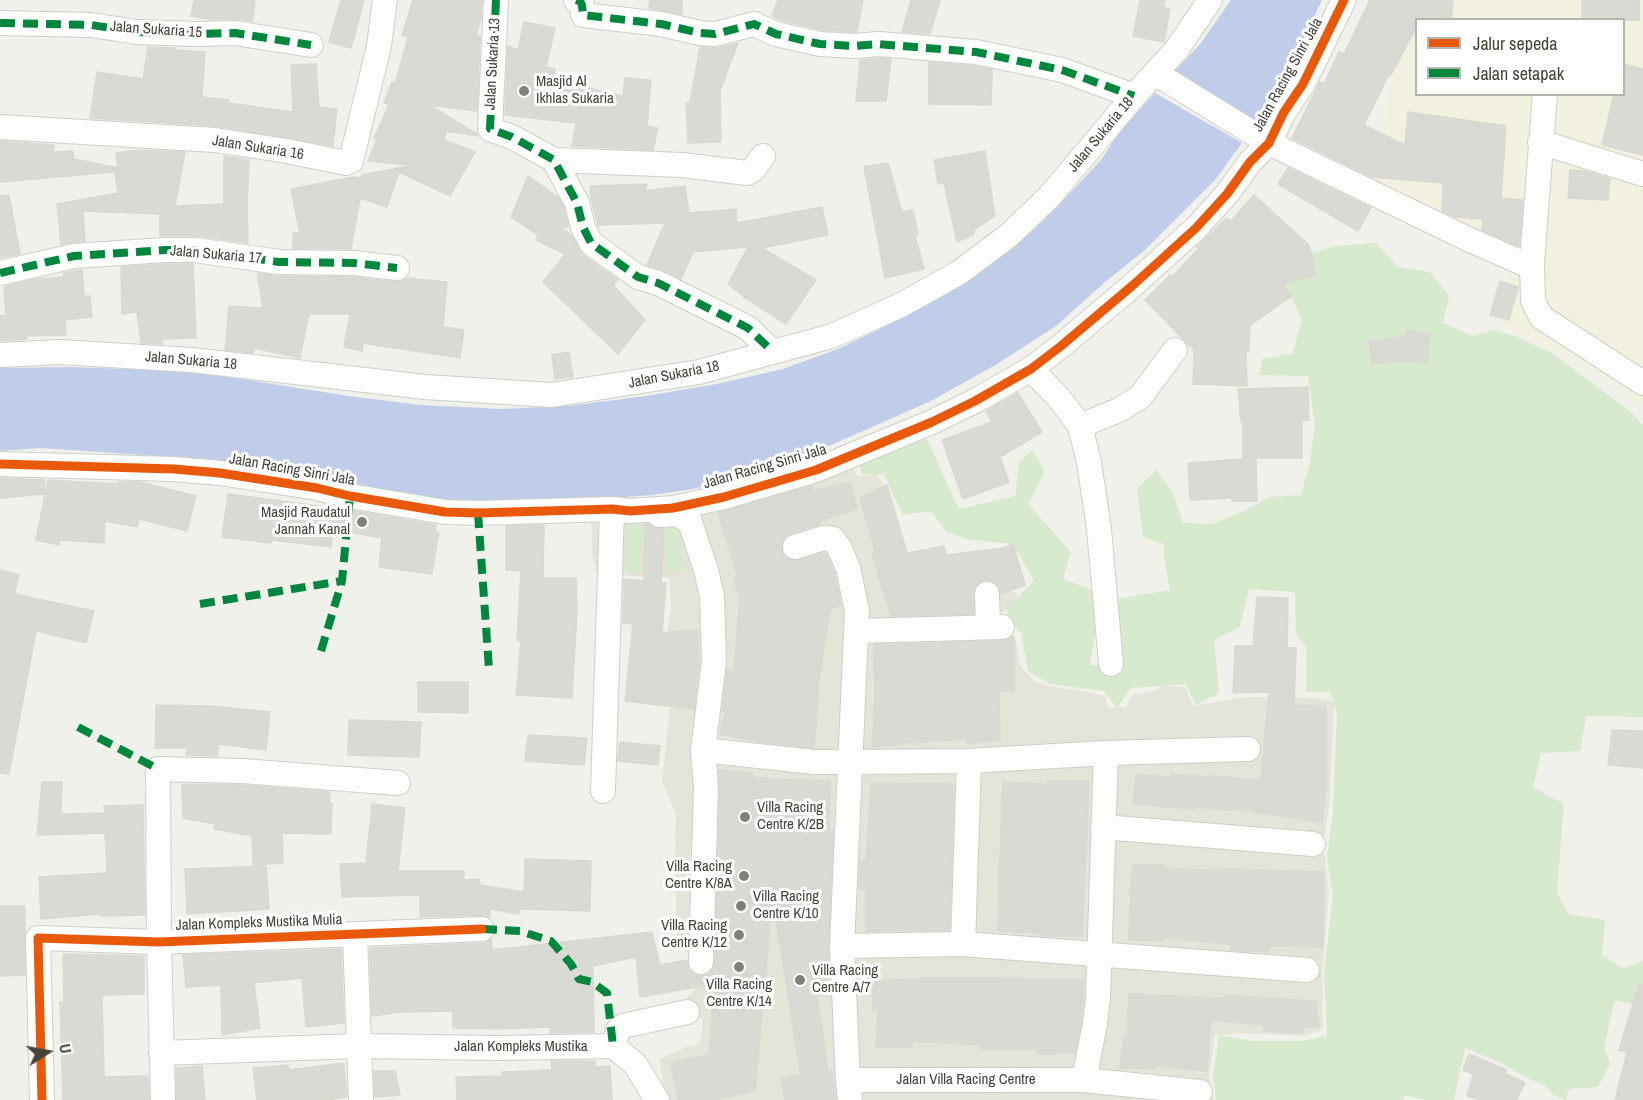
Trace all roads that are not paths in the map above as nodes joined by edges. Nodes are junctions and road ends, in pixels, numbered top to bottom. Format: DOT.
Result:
graph roads {
  1 [pos="385,0"];
  2 [pos="496,0"];
  3 [pos="576,0"];
  4 [pos="1210,0"];
  5 [pos="1344,0"];
  6 [pos="0,23"];
  7 [pos="311,45"];
  8 [pos="1159,75"];
  9 [pos="1134,96"];
  10 [pos="1545,96"];
  11 [pos="0,127"];
  12 [pos="1266,140"];
  13 [pos="1540,142"];
  14 [pos="763,156"];
  15 [pos="554,160"];
  16 [pos="1643,174"];
  17 [pos="1532,267"];
  18 [pos="397,268"];
  19 [pos="0,273"];
  20 [pos="1175,350"];
  21 [pos="773,352"];
  22 [pos="0,355"];
  23 [pos="1030,369"];
  24 [pos="1643,383"];
  25 [pos="1080,426"];
  26 [pos="0,464"];
  27 [pos="612,509"];
  28 [pos="636,516"];
  29 [pos="795,547"];
  30 [pos="987,594"];
  31 [pos="857,631"];
  32 [pos="1111,664"];
  33 [pos="1248,749"];
  34 [pos="703,750"];
  35 [pos="1106,753"];
  36 [pos="969,761"];
  37 [pos="850,762"];
  38 [pos="398,783"];
  39 [pos="603,791"];
  40 [pos="1102,827"];
  41 [pos="1313,844"];
  42 [pos="482,929"];
  43 [pos="355,935"];
  44 [pos="159,942"];
  45 [pos="963,944"];
  46 [pos="842,946"];
  47 [pos="1099,954"];
  48 [pos="701,962"];
  49 [pos="1307,970"];
  50 [pos="687,1012"];
  51 [pos="358,1046"];
  52 [pos="613,1046"];
  53 [pos="161,1053"];
  54 [pos="1084,1080"];
  55 [pos="849,1090"];
  56 [pos="1200,1092"];
  57 [pos="42,1100"];
  58 [pos="163,1100"];
  59 [pos="361,1100"];
  60 [pos="657,1100"];
  1 -- 11 [label="street, Jalan Sukaria 16"];
  2 -- 15 [label="street, Jalan Sukaria 13"];
  3 -- 9 [label="street"];
  4 -- 8 [label="street, Jalan Sukaria 18"];
  5 -- 12 [label="street, Jalan Racing Sinri Jala"];
  6 -- 7 [label="street, Jalan Sukaria 15"];
  8 -- 9 [label="street, Jalan Sukaria 18"];
  8 -- 12 [label="street"];
  9 -- 21 [label="street, Jalan Sukaria 18"];
  10 -- 13 [label="street"];
  12 -- 17 [label="street"];
  12 -- 23 [label="street, Jalan Racing Sinri Jala"];
  13 -- 16 [label="street"];
  13 -- 17 [label="street"];
  14 -- 15 [label="street"];
  15 -- 21 [label="street"];
  17 -- 24 [label="street"];
  18 -- 19 [label="street, Jalan Sukaria 17"];
  20 -- 25 [label="street"];
  21 -- 22 [label="street, Jalan Sukaria 18"];
  23 -- 25 [label="street"];
  23 -- 27 [label="street, Jalan Racing Sinri Jala"];
  25 -- 32 [label="street"];
  26 -- 27 [label="street, Jalan Racing Sinri Jala"];
  27 -- 39 [label="street"];
  28 -- 34 [label="street"];
  29 -- 31 [label="street, Jalan Villa Racing Centre"];
  30 -- 31 [label="street"];
  31 -- 37 [label="street, Jalan Villa Racing Centre"];
  33 -- 35 [label="street"];
  34 -- 37 [label="street"];
  34 -- 48 [label="street"];
  35 -- 36 [label="street"];
  35 -- 40 [label="street"];
  36 -- 37 [label="street"];
  36 -- 45 [label="street"];
  37 -- 46 [label="street, Jalan Villa Racing Centre"];
  38 -- 44 [label="street, Jalan Kompleks Mustika Mulia"];
  40 -- 41 [label="street"];
  40 -- 47 [label="street"];
  42 -- 43 [label="street, Jalan Kompleks Mustika Mulia"];
  43 -- 44 [label="street, Jalan Kompleks Mustika Mulia"];
  43 -- 51 [label="street, Jalan Kompleks Mustika Mulia"];
  44 -- 53 [label="street, Jalan Kompleks Mustika Mulia"];
  44 -- 57 [label="street, Jalan Kompleks Mustika Mulia"];
  45 -- 46 [label="street"];
  45 -- 47 [label="street"];
  46 -- 55 [label="street, Jalan Villa Racing Centre"];
  47 -- 49 [label="street"];
  47 -- 54 [label="street"];
  50 -- 52 [label="street"];
  51 -- 52 [label="street, Jalan Kompleks Mustika"];
  51 -- 53 [label="street"];
  51 -- 59 [label="street, Jalan Kompleks Mustika Mulia"];
  52 -- 60 [label="street"];
  53 -- 58 [label="street, Jalan Kompleks Mustika Mulia"];
  54 -- 55 [label="street, Jalan Villa Racing Centre"];
  54 -- 56 [label="street, Jalan Villa Racing Centre"];
}
